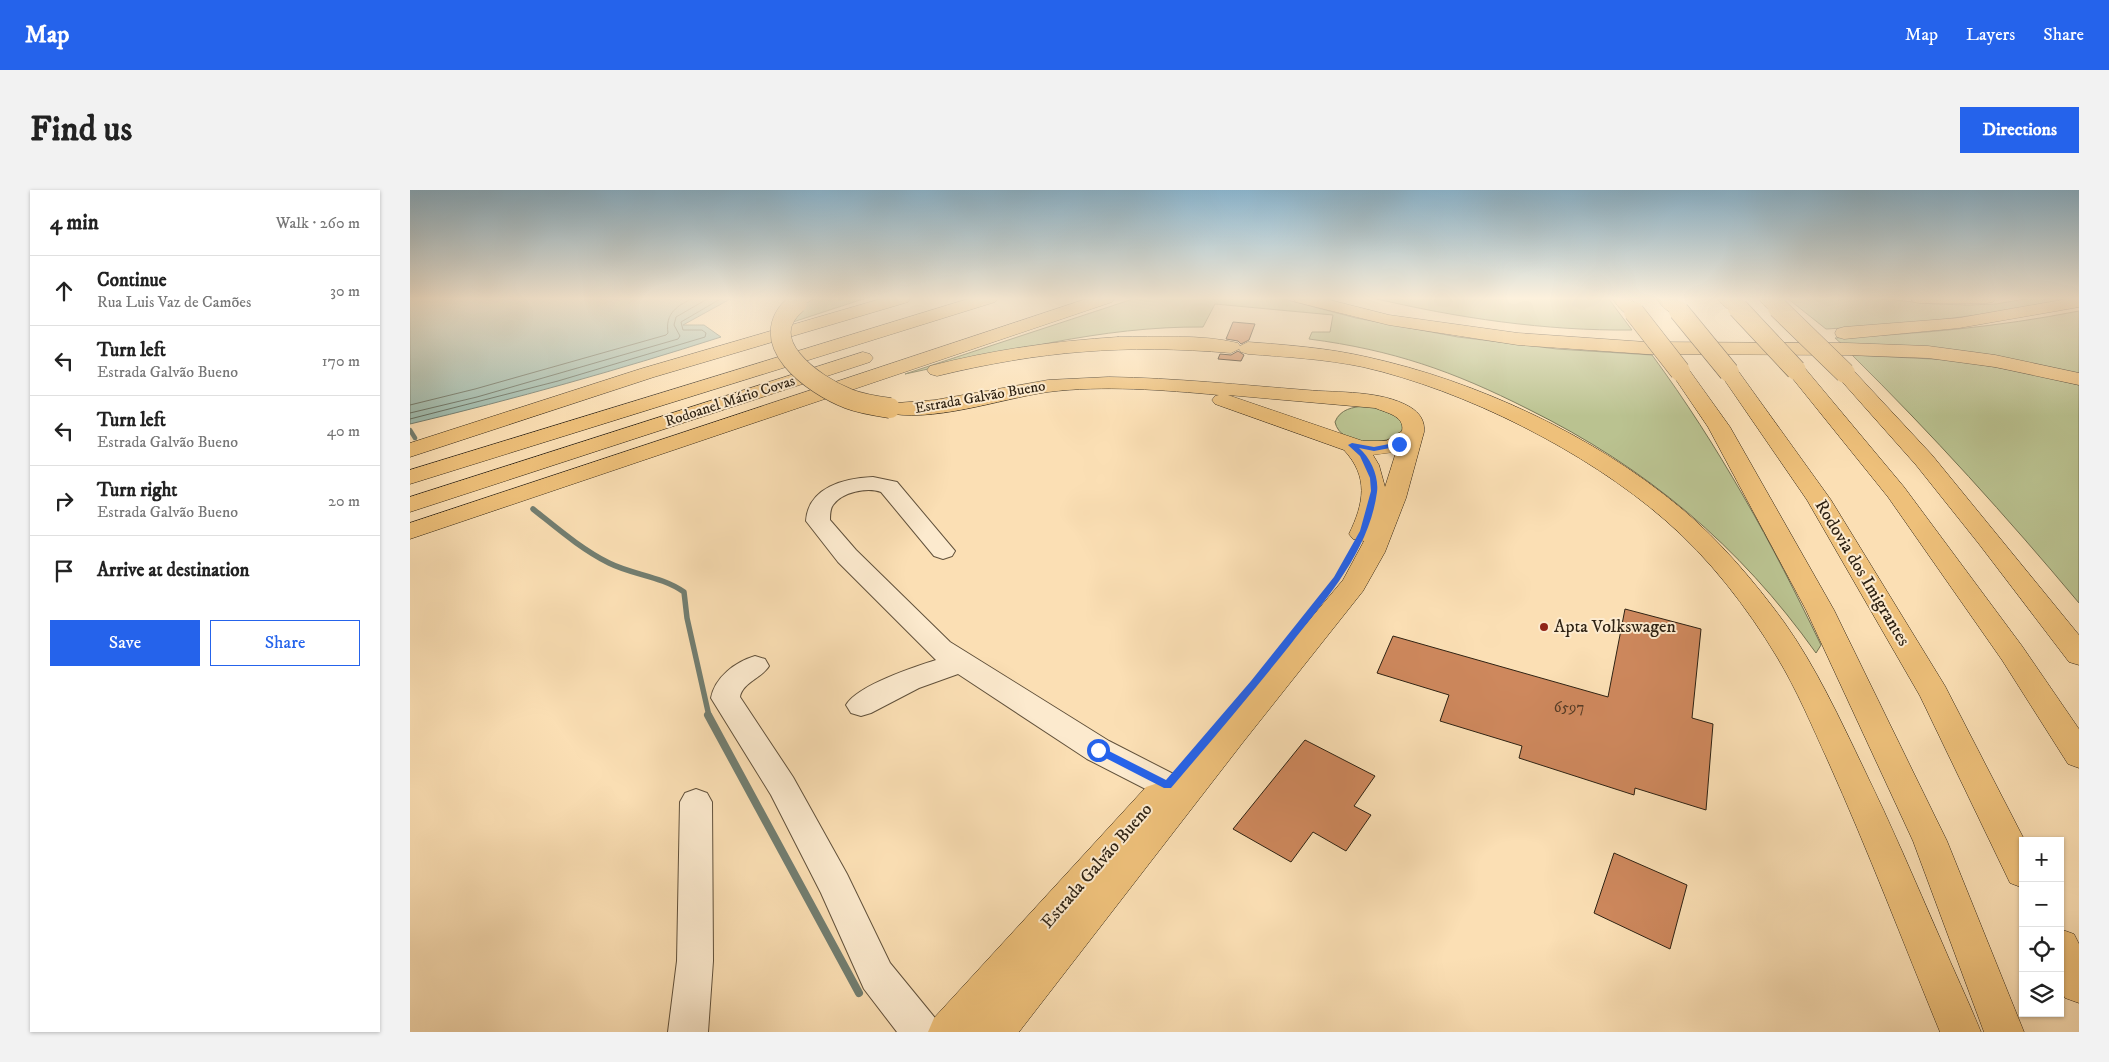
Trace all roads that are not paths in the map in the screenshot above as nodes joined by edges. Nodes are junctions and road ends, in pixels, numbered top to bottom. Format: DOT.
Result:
graph roads {
  1 [pos="757,337"];
  2 [pos="766,337"];
  3 [pos="781,337"];
  4 [pos="862,337"];
  5 [pos="928,337"];
  6 [pos="987,337"];
  7 [pos="1506,337"];
  8 [pos="1653,337"];
  9 [pos="1700,337"];
  10 [pos="1765,337"];
  11 [pos="1808,337"];
  12 [pos="920,340"];
  13 [pos="882,352"];
  14 [pos="684,361"];
  15 [pos="2079,379"];
  16 [pos="1167,386"];
  17 [pos="1364,401"];
  18 [pos="1412,434"];
  19 [pos="699,435"];
  20 [pos="1347,444"];
  21 [pos="410,450"];
  22 [pos="410,477"];
  23 [pos="410,505"];
  24 [pos="410,531"];
  25 [pos="943,551"];
  26 [pos="2079,655"];
  27 [pos="960,663"];
  28 [pos="755,666"];
  29 [pos="861,705"];
  30 [pos="2079,755"];
  31 [pos="1176,790"];
  32 [pos="696,802"];
  33 [pos="2019,864"];
  34 [pos="2064,955"];
  35 [pos="2079,984"];
  36 [pos="688,1032"];
  37 [pos="921,1032"];
  38 [pos="948,1032"];
  39 [pos="993,1032"];
  40 [pos="1961,1032"];
  41 [pos="2004,1032"];
  1 -- 14 [label="main road"];
  2 -- 14 [label="main road"];
  3 -- 16 [label="main road, Estrada Galvão Bueno, bridge"];
  4 -- 22 [label="main road, Rodoanel Mário Covas"];
  5 -- 12 [label="main road"];
  6 -- 19 [label="main road"];
  7 -- 15 [label="main road"];
  8 -- 41 [label="main road, bridge"];
  9 -- 33 [label="main road, Rodovia dos Imigrantes, bridge"];
  10 -- 30 [label="main road, bridge"];
  11 -- 26 [label="main road, bridge"];
  13 -- 23 [label="main road, Rodoanel Mário Covas"];
  14 -- 21 [label="main road"];
  16 -- 17 [label="main road, Estrada Galvão Bueno"];
  16 -- 20 [label="main road, Estrada Galvão Bueno"];
  17 -- 18 [label="main road, Estrada Galvão Bueno"];
  17 -- 20 [label="main road, Estrada Galvão Bueno"];
  18 -- 20 [label="main road, Estrada Galvão Bueno"];
  18 -- 31 [label="main road, Estrada Galvão Bueno"];
  19 -- 24 [label="main road"];
  19 -- 40 [label="main road"];
  20 -- 31 [label="main road, Estrada Galvão Bueno"];
  25 -- 27 [label="street"];
  27 -- 29 [label="street"];
  27 -- 31 [label="street"];
  28 -- 37 [label="street"];
  31 -- 38 [label="main road, Estrada Galvão Bueno"];
  31 -- 39 [label="main road, Estrada Galvão Bueno"];
  32 -- 36 [label="street"];
  34 -- 35 [label="main road"];
}
